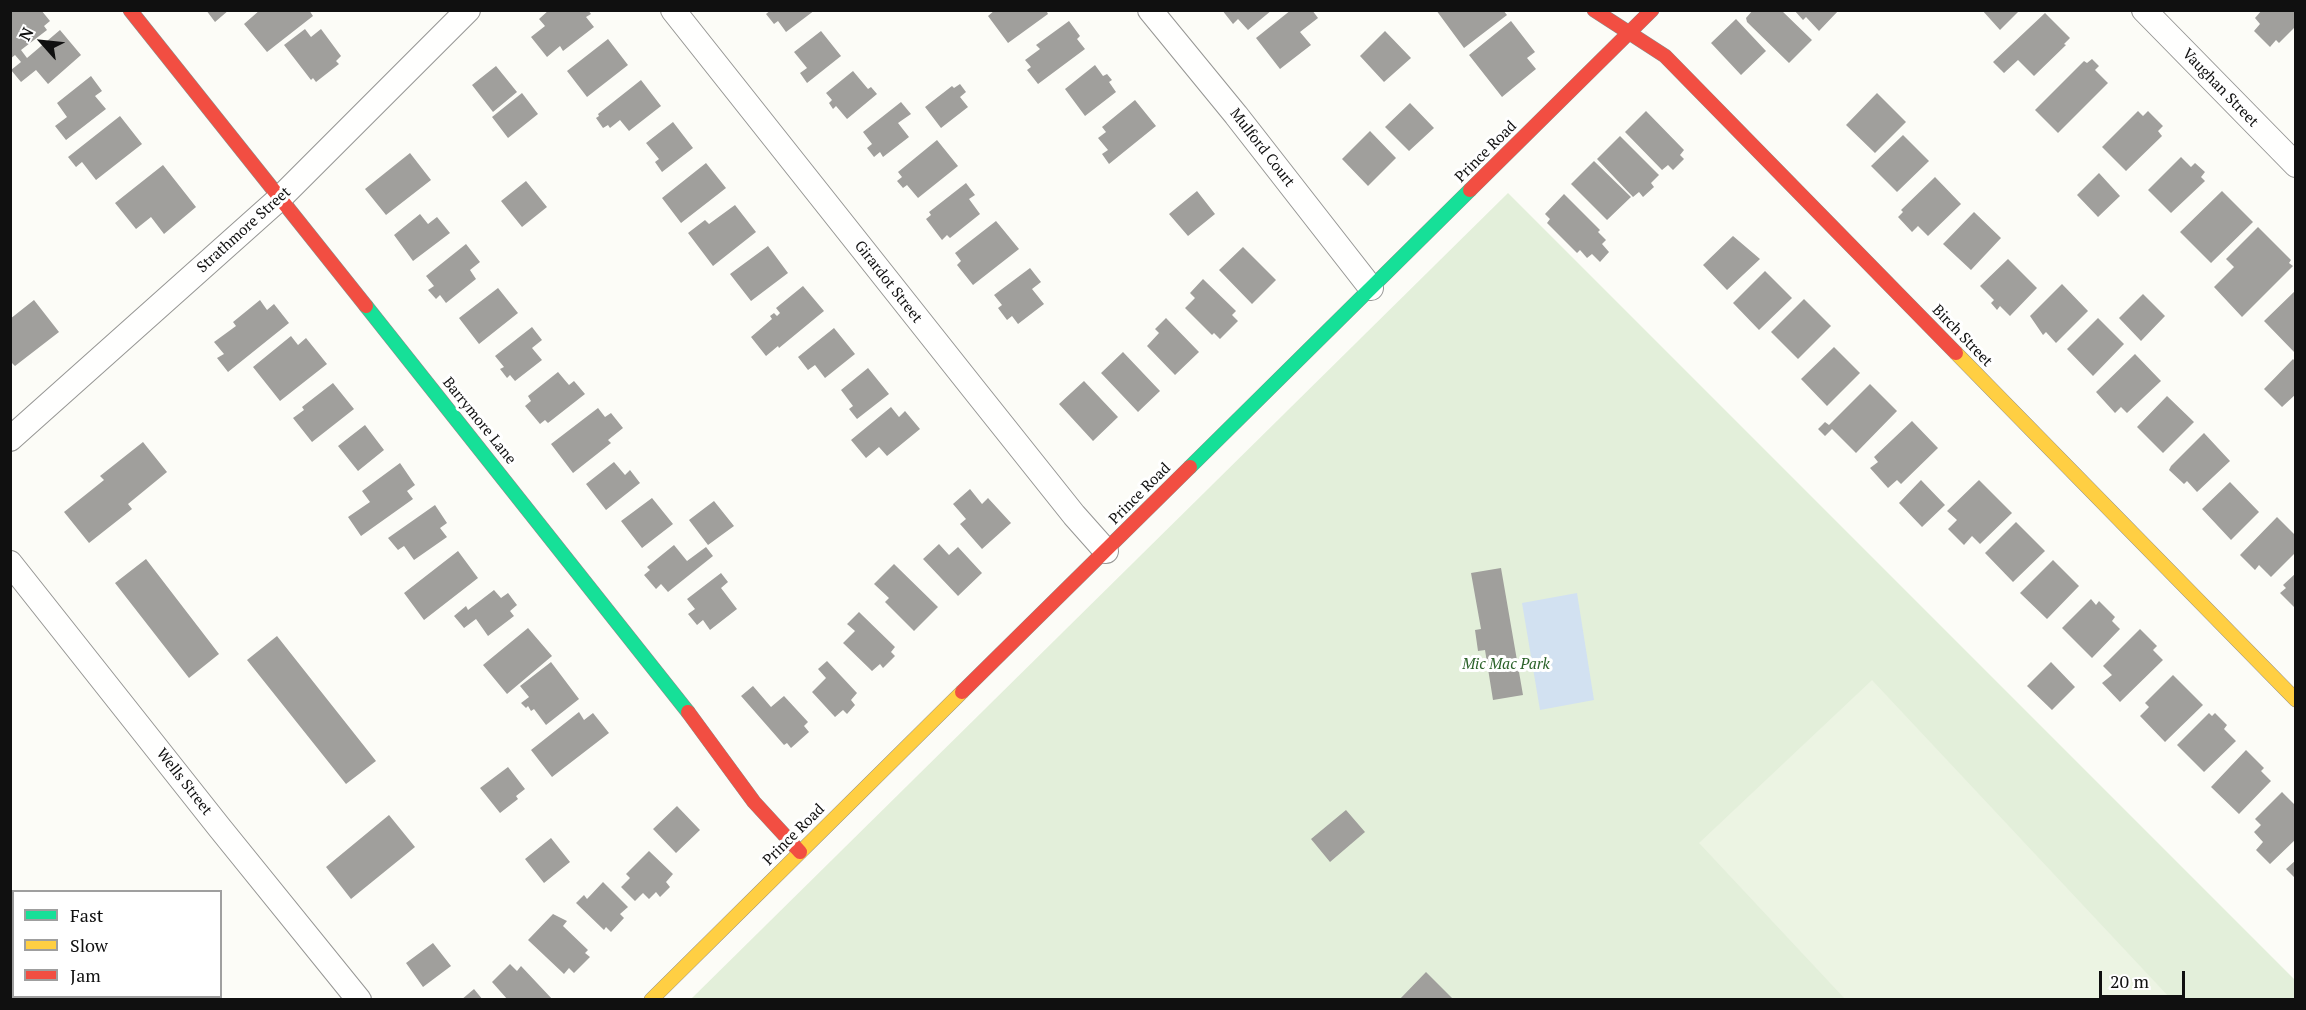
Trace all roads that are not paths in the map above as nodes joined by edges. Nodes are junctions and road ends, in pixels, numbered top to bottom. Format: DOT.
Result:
graph roads {
  1 [pos="130,10"];
  2 [pos="468,10"];
  3 [pos="674,10"];
  4 [pos="1150,10"];
  5 [pos="1594,10"];
  6 [pos="1652,10"];
  7 [pos="2144,10"];
  8 [pos="1629,33"];
  9 [pos="2295,165"];
  10 [pos="280,198"];
  11 [pos="1371,288"];
  12 [pos="10,439"];
  13 [pos="1106,551"];
  14 [pos="10,563"];
  15 [pos="2295,700"];
  16 [pos="800,852"];
  17 [pos="359,999"];
  18 [pos="651,999"];
  1 -- 10 [label="street, Barrymore Lane"];
  2 -- 10 [label="street, Strathmore Street"];
  3 -- 13 [label="street, Girardot Street"];
  4 -- 11 [label="street, Mulford Court"];
  5 -- 8 [label="street, Birch Street"];
  6 -- 8 [label="street, Prince Road"];
  7 -- 9 [label="street, Vaughan Street"];
  8 -- 11 [label="street, Prince Road"];
  8 -- 15 [label="street, Birch Street"];
  10 -- 12 [label="street, Strathmore Street"];
  10 -- 16 [label="street, Barrymore Lane"];
  11 -- 13 [label="street, Prince Road"];
  13 -- 16 [label="street, Prince Road"];
  14 -- 17 [label="street, Wells Street"];
  16 -- 18 [label="street, Prince Road"];
}
